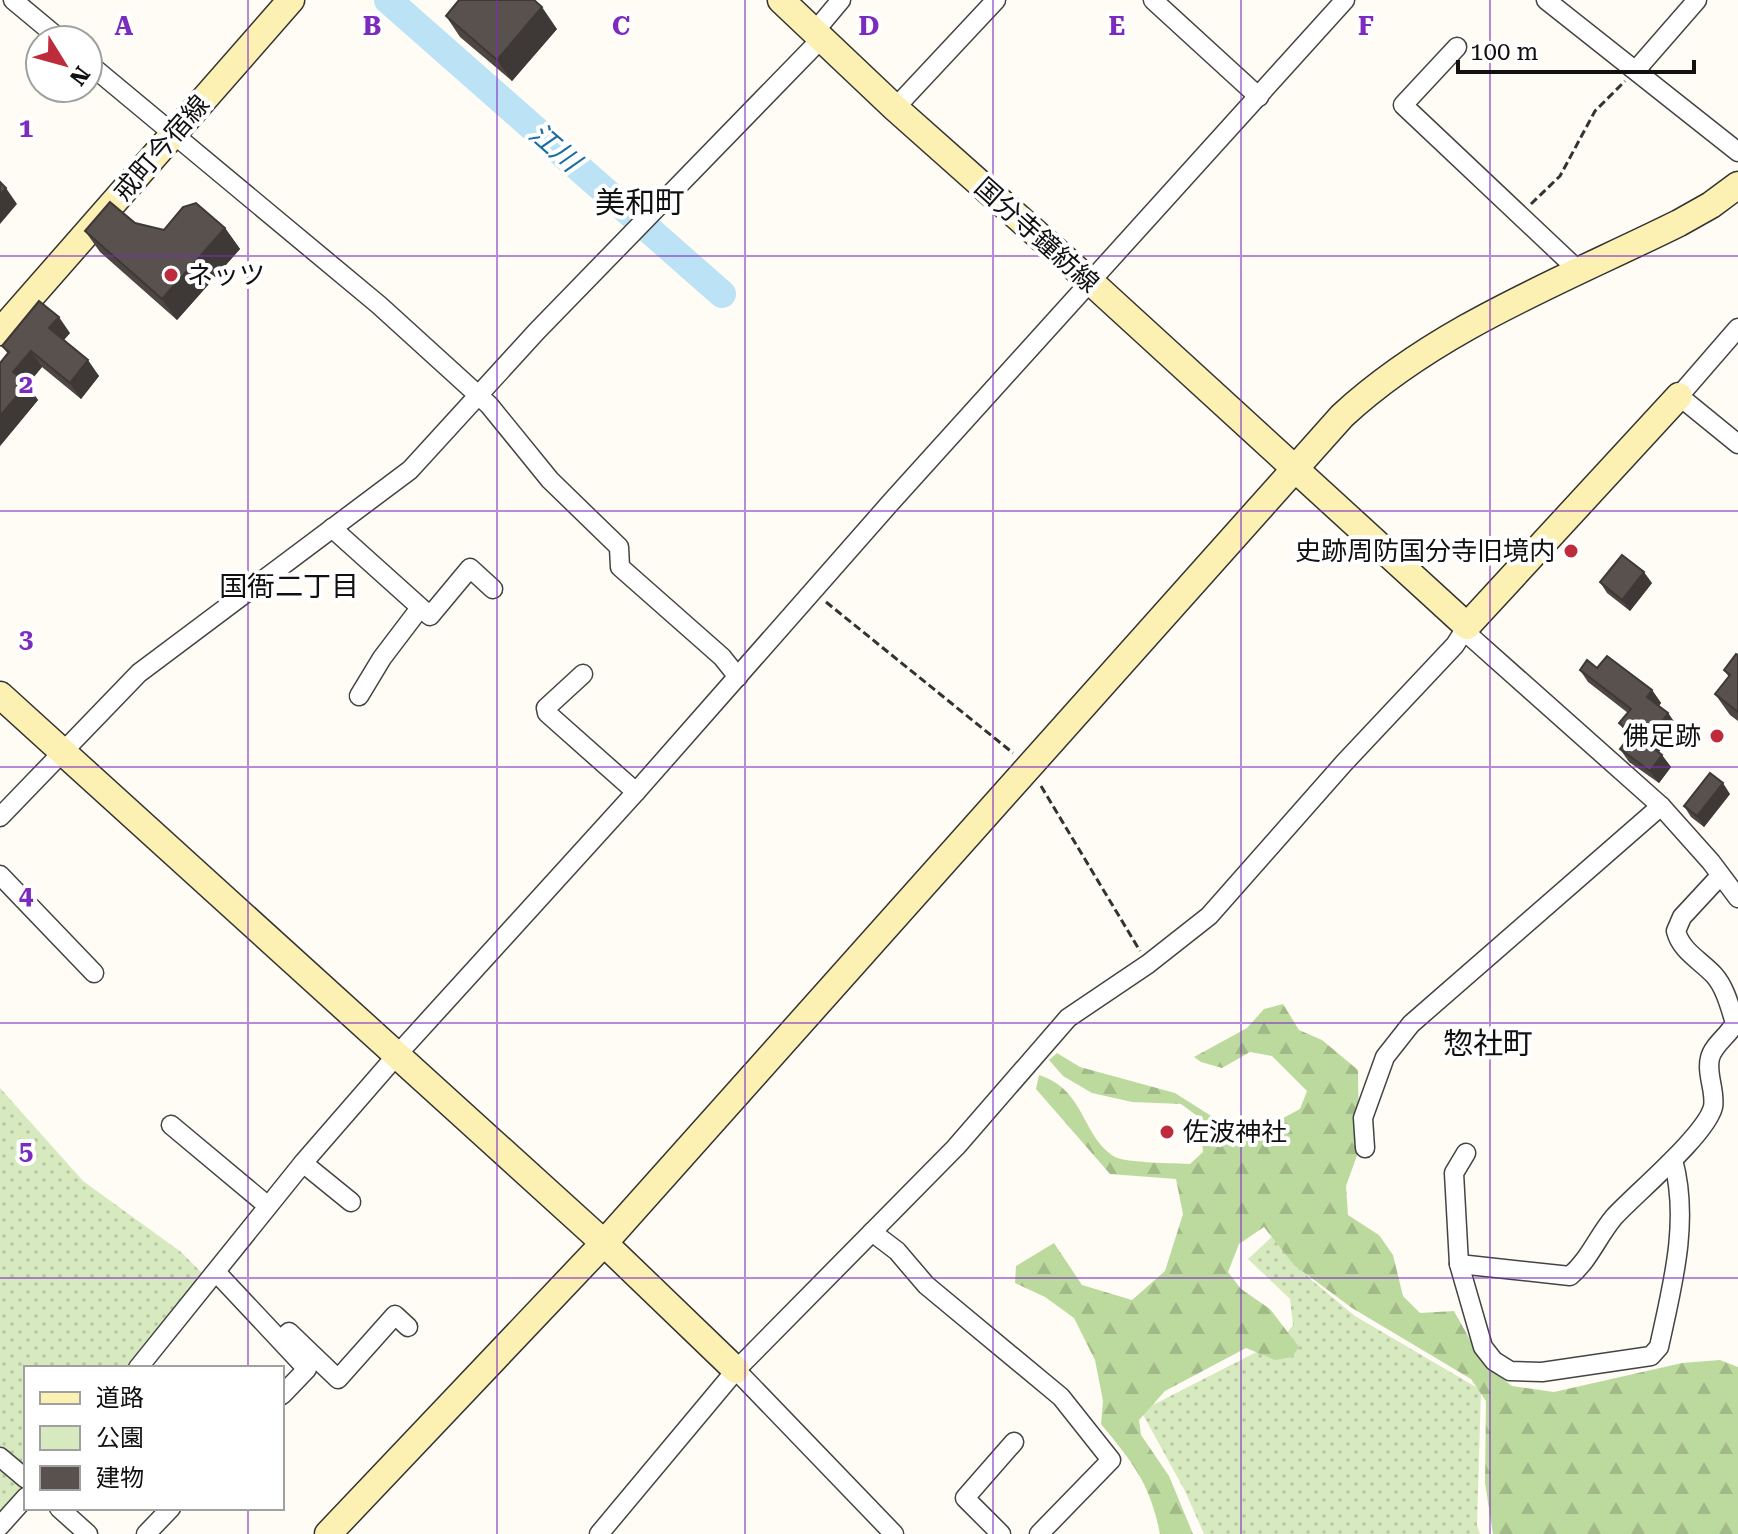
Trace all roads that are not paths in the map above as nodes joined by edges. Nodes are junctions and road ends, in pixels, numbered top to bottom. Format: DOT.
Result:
graph roads {
  1 [pos="13,0"];
  2 [pos="291,0"];
  3 [pos="781,0"];
  4 [pos="841,0"];
  5 [pos="996,0"];
  6 [pos="1153,0"];
  7 [pos="1345,0"];
  8 [pos="1546,0"];
  9 [pos="1697,0"];
  10 [pos="42,24"];
  11 [pos="818,34"];
  12 [pos="1457,47"];
  13 [pos="1636,70"];
  14 [pos="104,77"];
  15 [pos="1259,97"];
  16 [pos="895,108"];
  17 [pos="173,135"];
  18 [pos="1738,152"];
  19 [pos="1738,185"];
  20 [pos="1580,272"];
  21 [pos="1092,283"];
  22 [pos="1738,328"];
  23 [pos="0,332"];
  24 [pos="478,396"];
  25 [pos="1679,396"];
  26 [pos="1738,444"];
  27 [pos="1293,468"];
  28 [pos="332,528"];
  29 [pos="493,589"];
  30 [pos="420,608"];
  31 [pos="1467,626"];
  32 [pos="583,674"];
  33 [pos="738,677"];
  34 [pos="0,695"];
  35 [pos="359,696"];
  36 [pos="62,752"];
  37 [pos="636,792"];
  38 [pos="1661,806"];
  39 [pos="0,817"];
  40 [pos="0,875"];
  41 [pos="1720,876"];
  42 [pos="1738,898"];
  43 [pos="94,973"];
  44 [pos="396,1056"];
  45 [pos="171,1125"];
  46 [pos="1365,1148"];
  47 [pos="1466,1153"];
  48 [pos="1673,1160"];
  49 [pos="303,1163"];
  50 [pos="351,1202"];
  51 [pos="268,1206"];
  52 [pos="872,1232"];
  53 [pos="604,1243"];
  54 [pos="1459,1264"];
  55 [pos="216,1272"];
  56 [pos="408,1327"];
  57 [pos="281,1340"];
  58 [pos="140,1366"];
  59 [pos="736,1370"];
  60 [pos="284,1393"];
  61 [pos="1014,1442"];
  62 [pos="0,1457"];
  63 [pos="24,1477"];
  64 [pos="24,1499"];
  65 [pos="61,1510"];
  66 [pos="169,1510"];
  67 [pos="0,1526"];
  68 [pos="88,1534"];
  69 [pos="146,1534"];
  70 [pos="328,1534"];
  71 [pos="599,1534"];
  72 [pos="894,1534"];
  73 [pos="1001,1534"];
  74 [pos="1039,1534"];
  1 -- 10 [label="street"];
  2 -- 17 [label="street, 戒町今宿線"];
  3 -- 11 [label="street, 国分寺鐘紡線"];
  4 -- 11 [label="street"];
  5 -- 16 [label="street"];
  6 -- 15 [label="street"];
  7 -- 15 [label="street"];
  8 -- 13 [label="street"];
  9 -- 13 [label="street"];
  11 -- 16 [label="street, 国分寺鐘紡線"];
  11 -- 24 [label="street"];
  12 -- 20 [label="street"];
  13 -- 18 [label="street"];
  14 -- 17 [label="street"];
  15 -- 21 [label="street"];
  16 -- 21 [label="street, 国分寺鐘紡線"];
  17 -- 23 [label="street, 戒町今宿線"];
  17 -- 24 [label="street"];
  19 -- 20 [label="street"];
  20 -- 27 [label="street"];
  21 -- 27 [label="street, 国分寺鐘紡線"];
  21 -- 33 [label="street"];
  22 -- 25 [label="street"];
  24 -- 28 [label="street"];
  24 -- 33 [label="street"];
  25 -- 26 [label="street"];
  25 -- 31 [label="street"];
  27 -- 31 [label="street, 国分寺鐘紡線"];
  27 -- 53 [label="street"];
  28 -- 30 [label="street"];
  28 -- 36 [label="street"];
  29 -- 30 [label="street"];
  30 -- 35 [label="street"];
  31 -- 38 [label="street"];
  31 -- 52 [label="street"];
  32 -- 37 [label="street"];
  33 -- 37 [label="street"];
  34 -- 36 [label="street"];
  36 -- 39 [label="street"];
  36 -- 44 [label="street"];
  37 -- 44 [label="street"];
  38 -- 41 [label="street"];
  38 -- 46 [label="street"];
  40 -- 43 [label="street"];
  41 -- 42 [label="street"];
  41 -- 48 [label="street"];
  44 -- 49 [label="street"];
  44 -- 53 [label="street"];
  45 -- 51 [label="street"];
  47 -- 54 [label="street"];
  48 -- 54 [label="street"];
  48 -- 54 [label="street"];
  49 -- 50 [label="street"];
  49 -- 51 [label="street"];
  51 -- 55 [label="street"];
  52 -- 59 [label="street"];
  52 -- 74 [label="street"];
  53 -- 59 [label="street"];
  53 -- 70 [label="street"];
  55 -- 57 [label="street"];
  55 -- 58 [label="street"];
  56 -- 57 [label="street"];
  57 -- 60 [label="street"];
  59 -- 71 [label="street"];
  59 -- 72 [label="street"];
  61 -- 73 [label="street"];
  62 -- 63 [label="street"];
  64 -- 67 [label="street"];
  65 -- 68 [label="street"];
  66 -- 69 [label="street"];
}
